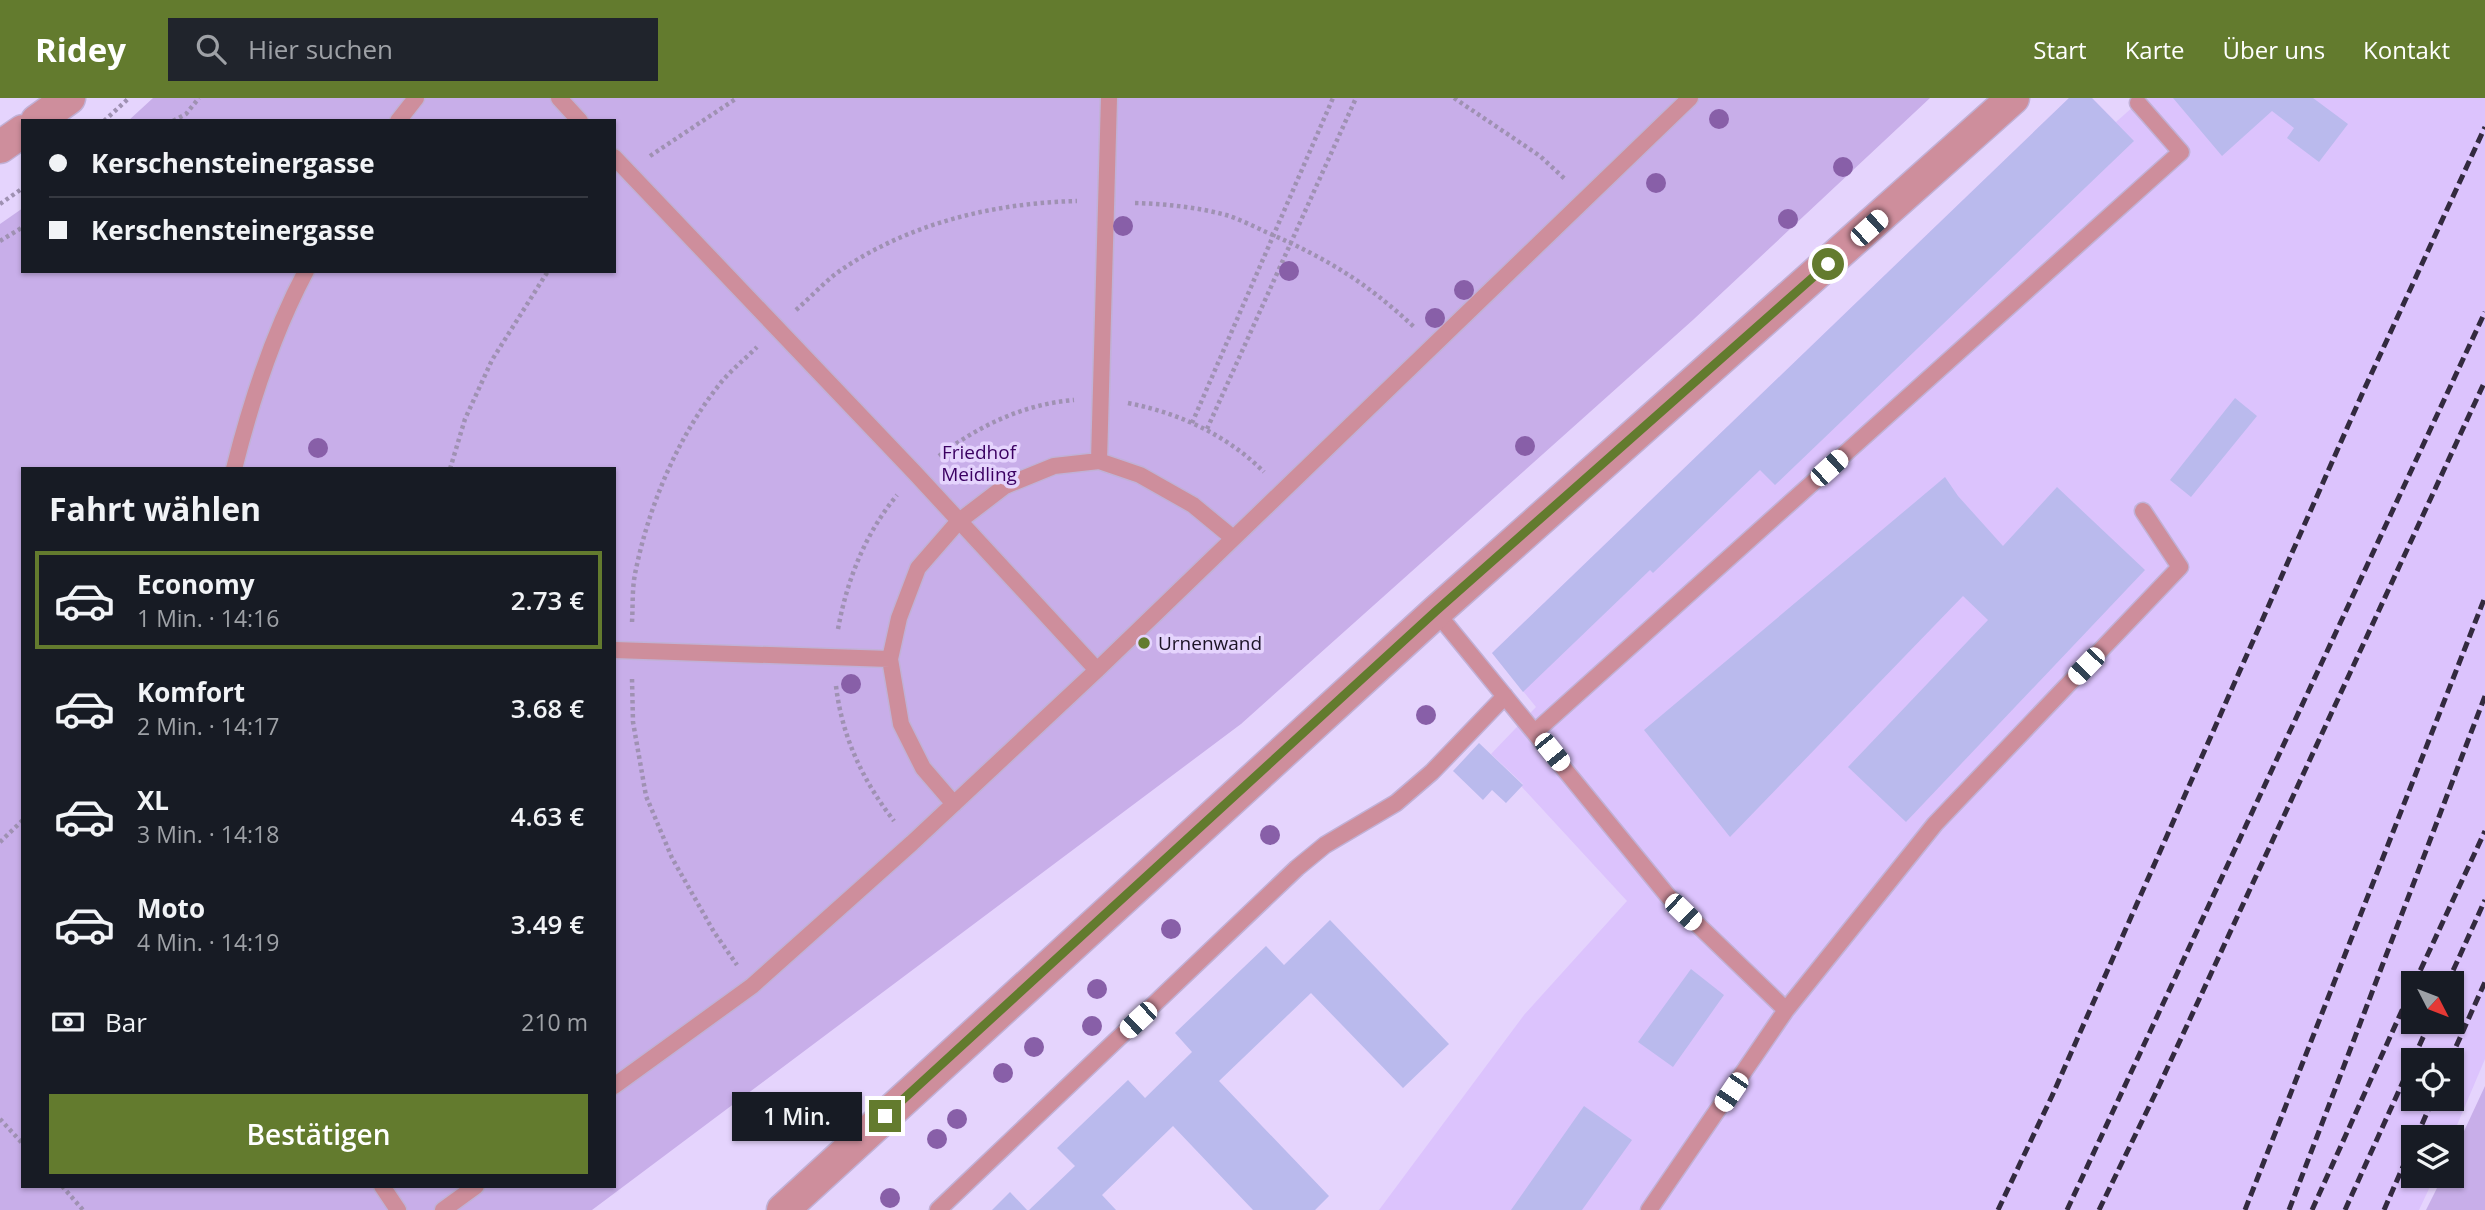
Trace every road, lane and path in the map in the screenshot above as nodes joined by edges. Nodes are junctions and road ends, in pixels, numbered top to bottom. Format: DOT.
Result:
graph roads {
  1 [pos="69,98"];
  2 [pos="129,98"];
  3 [pos="199,98"];
  4 [pos="416,98"];
  5 [pos="559,98"];
  6 [pos="737,98"];
  7 [pos="1109,98"];
  8 [pos="1333,98"];
  9 [pos="1356,98"];
  10 [pos="1454,98"];
  11 [pos="1690,98"];
  12 [pos="2013,98"];
  13 [pos="2138,103"];
  14 [pos="40,119"];
  15 [pos="106,119"];
  16 [pos="177,119"];
  17 [pos="400,119"];
  18 [pos="578,119"];
  19 [pos="21,132"];
  20 [pos="0,147"];
  21 [pos="616,159"];
  22 [pos="629,172"];
  23 [pos="21,189"];
  24 [pos="1585,197"];
  25 [pos="0,204"];
  26 [pos="21,228"];
  27 [pos="0,241"];
  28 [pos="305,273"];
  29 [pos="547,273"];
  30 [pos="1101,398"];
  31 [pos="1192,423"];
  32 [pos="1207,429"];
  33 [pos="1099,461"];
  34 [pos="234,467"];
  35 [pos="451,467"];
  36 [pos="1282,490"];
  37 [pos="2143,511"];
  38 [pos="958,522"];
  39 [pos="1233,538"];
  40 [pos="1436,611"];
  41 [pos="616,650"];
  42 [pos="890,659"];
  43 [pos="1097,670"];
  44 [pos="1505,696"];
  45 [pos="1535,732"];
  46 [pos="954,804"];
  47 [pos="21,822"];
  48 [pos="0,842"];
  49 [pos="1786,1010"];
  50 [pos="616,1085"];
  51 [pos="0,1119"];
  52 [pos="21,1142"];
  53 [pos="64,1188"];
  54 [pos="383,1188"];
  55 [pos="473,1188"];
  56 [pos="83,1210"];
  57 [pos="398,1210"];
  58 [pos="443,1210"];
  59 [pos="783,1210"];
  60 [pos="938,1210"];
  61 [pos="1649,1210"];
  1 -- 14 [label="street"];
  2 -- 15 [label="path"];
  3 -- 16 [label="path"];
  4 -- 17 [label="lane"];
  5 -- 18 [label="lane"];
  6 -- 22 [label="path"];
  7 -- 30 [label="lane"];
  8 -- 31 [label="path"];
  9 -- 32 [label="path"];
  10 -- 24 [label="path"];
  11 -- 24 [label="lane"];
  12 -- 40 [label="street"];
  13 -- 45 [label="lane"];
  19 -- 20 [label="street"];
  21 -- 22 [label="lane"];
  22 -- 38 [label="lane"];
  23 -- 25 [label="path"];
  24 -- 36 [label="lane"];
  26 -- 27 [label="path"];
  28 -- 34 [label="lane"];
  29 -- 35 [label="path"];
  30 -- 31 [label="path"];
  30 -- 33 [label="lane"];
  31 -- 32 [label="path"];
  32 -- 36 [label="path"];
  33 -- 38 [label="lane"];
  33 -- 39 [label="lane"];
  36 -- 39 [label="lane"];
  37 -- 49 [label="lane"];
  38 -- 42 [label="lane"];
  38 -- 43 [label="lane"];
  39 -- 43 [label="lane"];
  40 -- 44 [label="lane"];
  40 -- 59 [label="street"];
  41 -- 42 [label="lane"];
  42 -- 46 [label="lane"];
  43 -- 46 [label="lane"];
  44 -- 45 [label="lane"];
  44 -- 60 [label="lane"];
  45 -- 49 [label="lane"];
  46 -- 50 [label="lane"];
  47 -- 48 [label="path"];
  49 -- 61 [label="lane"];
  51 -- 52 [label="path"];
  53 -- 56 [label="path"];
  54 -- 57 [label="lane"];
  55 -- 58 [label="lane"];
}
